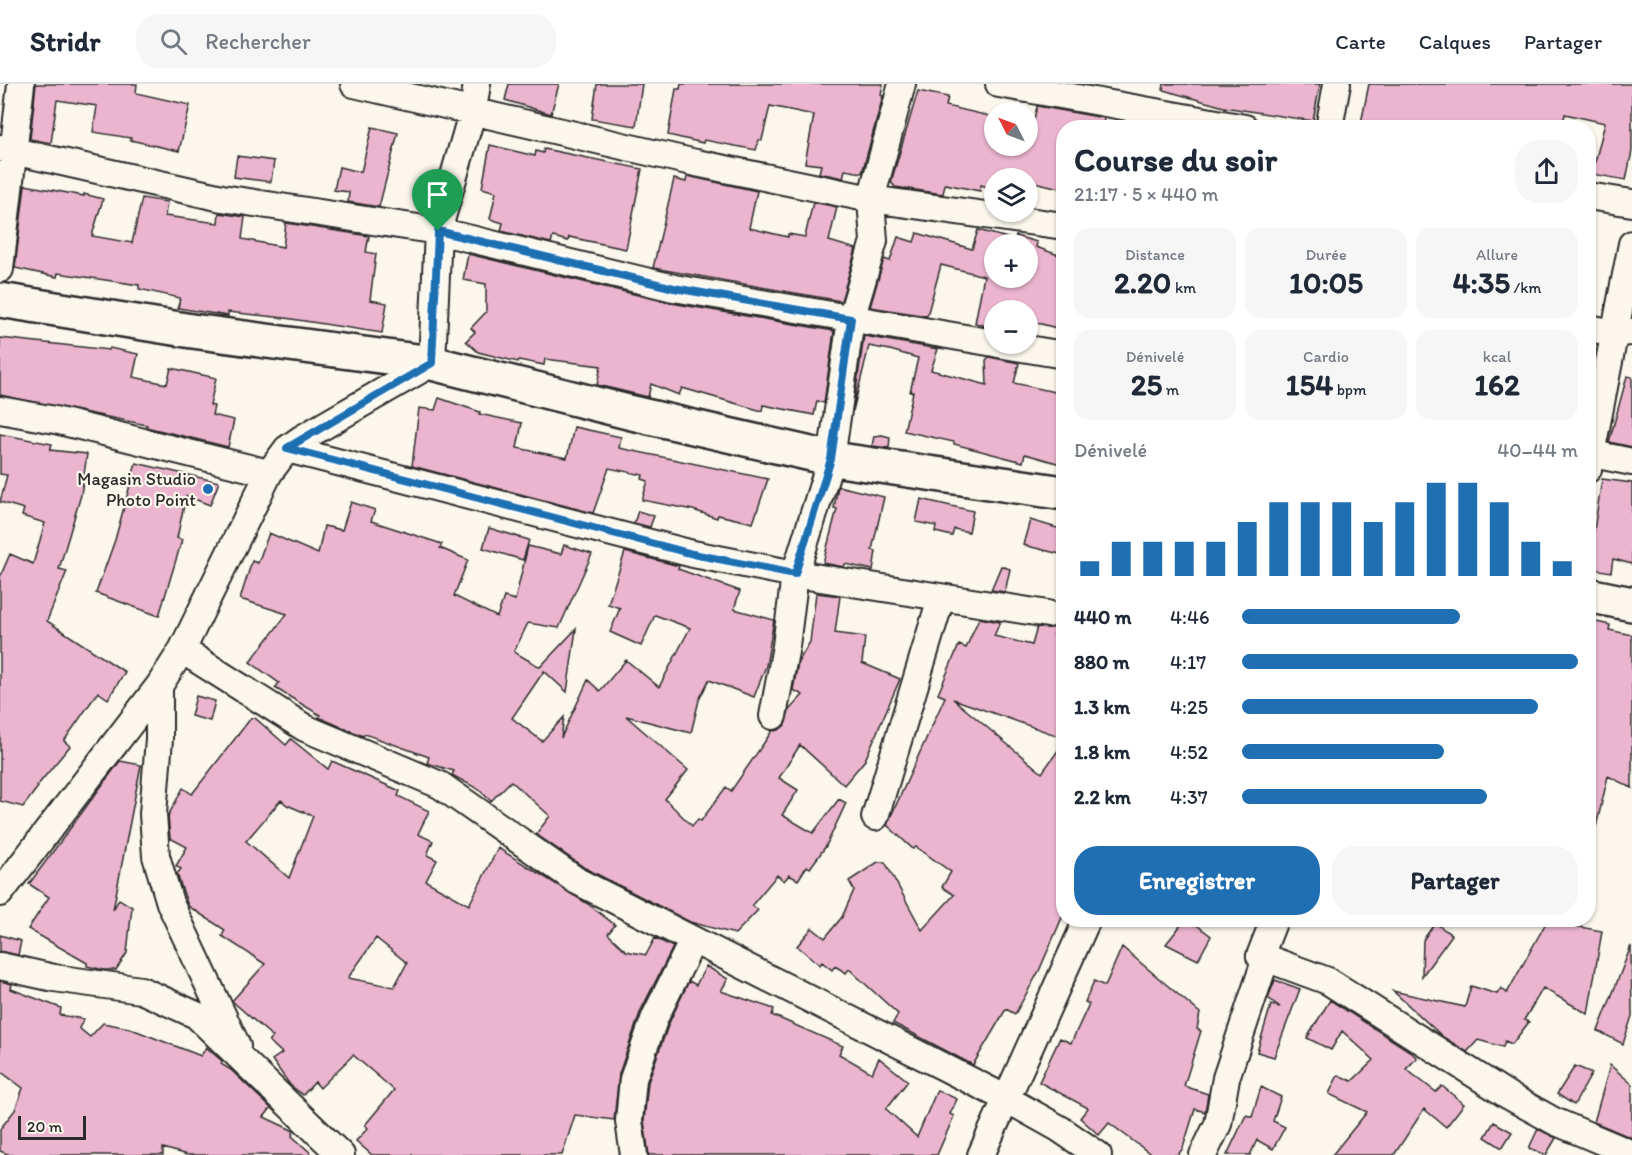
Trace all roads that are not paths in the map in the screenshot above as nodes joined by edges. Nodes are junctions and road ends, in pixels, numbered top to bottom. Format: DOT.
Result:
graph roads {
  1 [pos="21,84"];
  2 [pos="354,84"];
  3 [pos="477,84"];
  4 [pos="902,84"];
  5 [pos="999,84"];
  6 [pos="1337,84"];
  7 [pos="472,110"];
  8 [pos="1200,120"];
  9 [pos="1330,120"];
  10 [pos="6,150"];
  11 [pos="1596,197"];
  12 [pos="871,199"];
  13 [pos="1632,203"];
  14 [pos="1056,225"];
  15 [pos="438,231"];
  16 [pos="1632,244"];
  17 [pos="0,269"];
  18 [pos="0,300"];
  19 [pos="851,319"];
  20 [pos="1596,329"];
  21 [pos="1624,332"];
  22 [pos="984,341"];
  23 [pos="1038,350"];
  24 [pos="1056,354"];
  25 [pos="432,363"];
  26 [pos="0,410"];
  27 [pos="1596,434"];
  28 [pos="287,448"];
  29 [pos="831,459"];
  30 [pos="1596,459"];
  31 [pos="1632,462"];
  32 [pos="269,473"];
  33 [pos="1056,492"];
  34 [pos="795,574"];
  35 [pos="1596,597"];
  36 [pos="941,598"];
  37 [pos="1632,604"];
  38 [pos="1048,614"];
  39 [pos="182,650"];
  40 [pos="159,686"];
  41 [pos="773,716"];
  42 [pos="876,817"];
  43 [pos="0,893"];
  44 [pos="1084,927"];
  45 [pos="1271,927"];
  46 [pos="693,940"];
  47 [pos="1260,956"];
  48 [pos="0,966"];
  49 [pos="243,1058"];
  50 [pos="1005,1098"];
  51 [pos="1632,1154"];
  52 [pos="341,1155"];
  53 [pos="634,1155"];
  54 [pos="981,1155"];
  55 [pos="1098,1155"];
  56 [pos="1203,1155"];
  1 -- 10 [label="street"];
  2 -- 7 [label="street"];
  3 -- 7 [label="street"];
  4 -- 12 [label="street"];
  5 -- 8 [label="street"];
  6 -- 9 [label="street"];
  7 -- 12 [label="street"];
  7 -- 15 [label="street"];
  10 -- 15 [label="street"];
  10 -- 17 [label="street"];
  11 -- 13 [label="street"];
  12 -- 14 [label="street"];
  12 -- 19 [label="street"];
  15 -- 19 [label="street"];
  15 -- 25 [label="street"];
  16 -- 21 [label="street"];
  18 -- 25 [label="street"];
  19 -- 22 [label="street"];
  19 -- 29 [label="street"];
  20 -- 21 [label="street"];
  21 -- 27 [label="street"];
  23 -- 24 [label="street"];
  25 -- 28 [label="street"];
  25 -- 29 [label="street"];
  26 -- 32 [label="street"];
  28 -- 32 [label="street"];
  28 -- 34 [label="street"];
  29 -- 33 [label="street"];
  29 -- 34 [label="street"];
  30 -- 31 [label="street"];
  32 -- 39 [label="street"];
  34 -- 36 [label="street"];
  34 -- 41 [label="street"];
  35 -- 37 [label="street"];
  36 -- 38 [label="street"];
  36 -- 42 [label="street"];
  39 -- 40 [label="street"];
  39 -- 46 [label="street"];
  40 -- 43 [label="street"];
  40 -- 49 [label="street"];
  44 -- 50 [label="street"];
  45 -- 47 [label="street"];
  46 -- 50 [label="street"];
  46 -- 53 [label="street"];
  47 -- 51 [label="street"];
  47 -- 56 [label="street"];
  48 -- 49 [label="street"];
  49 -- 52 [label="street"];
  50 -- 54 [label="street"];
  50 -- 55 [label="street"];
}
